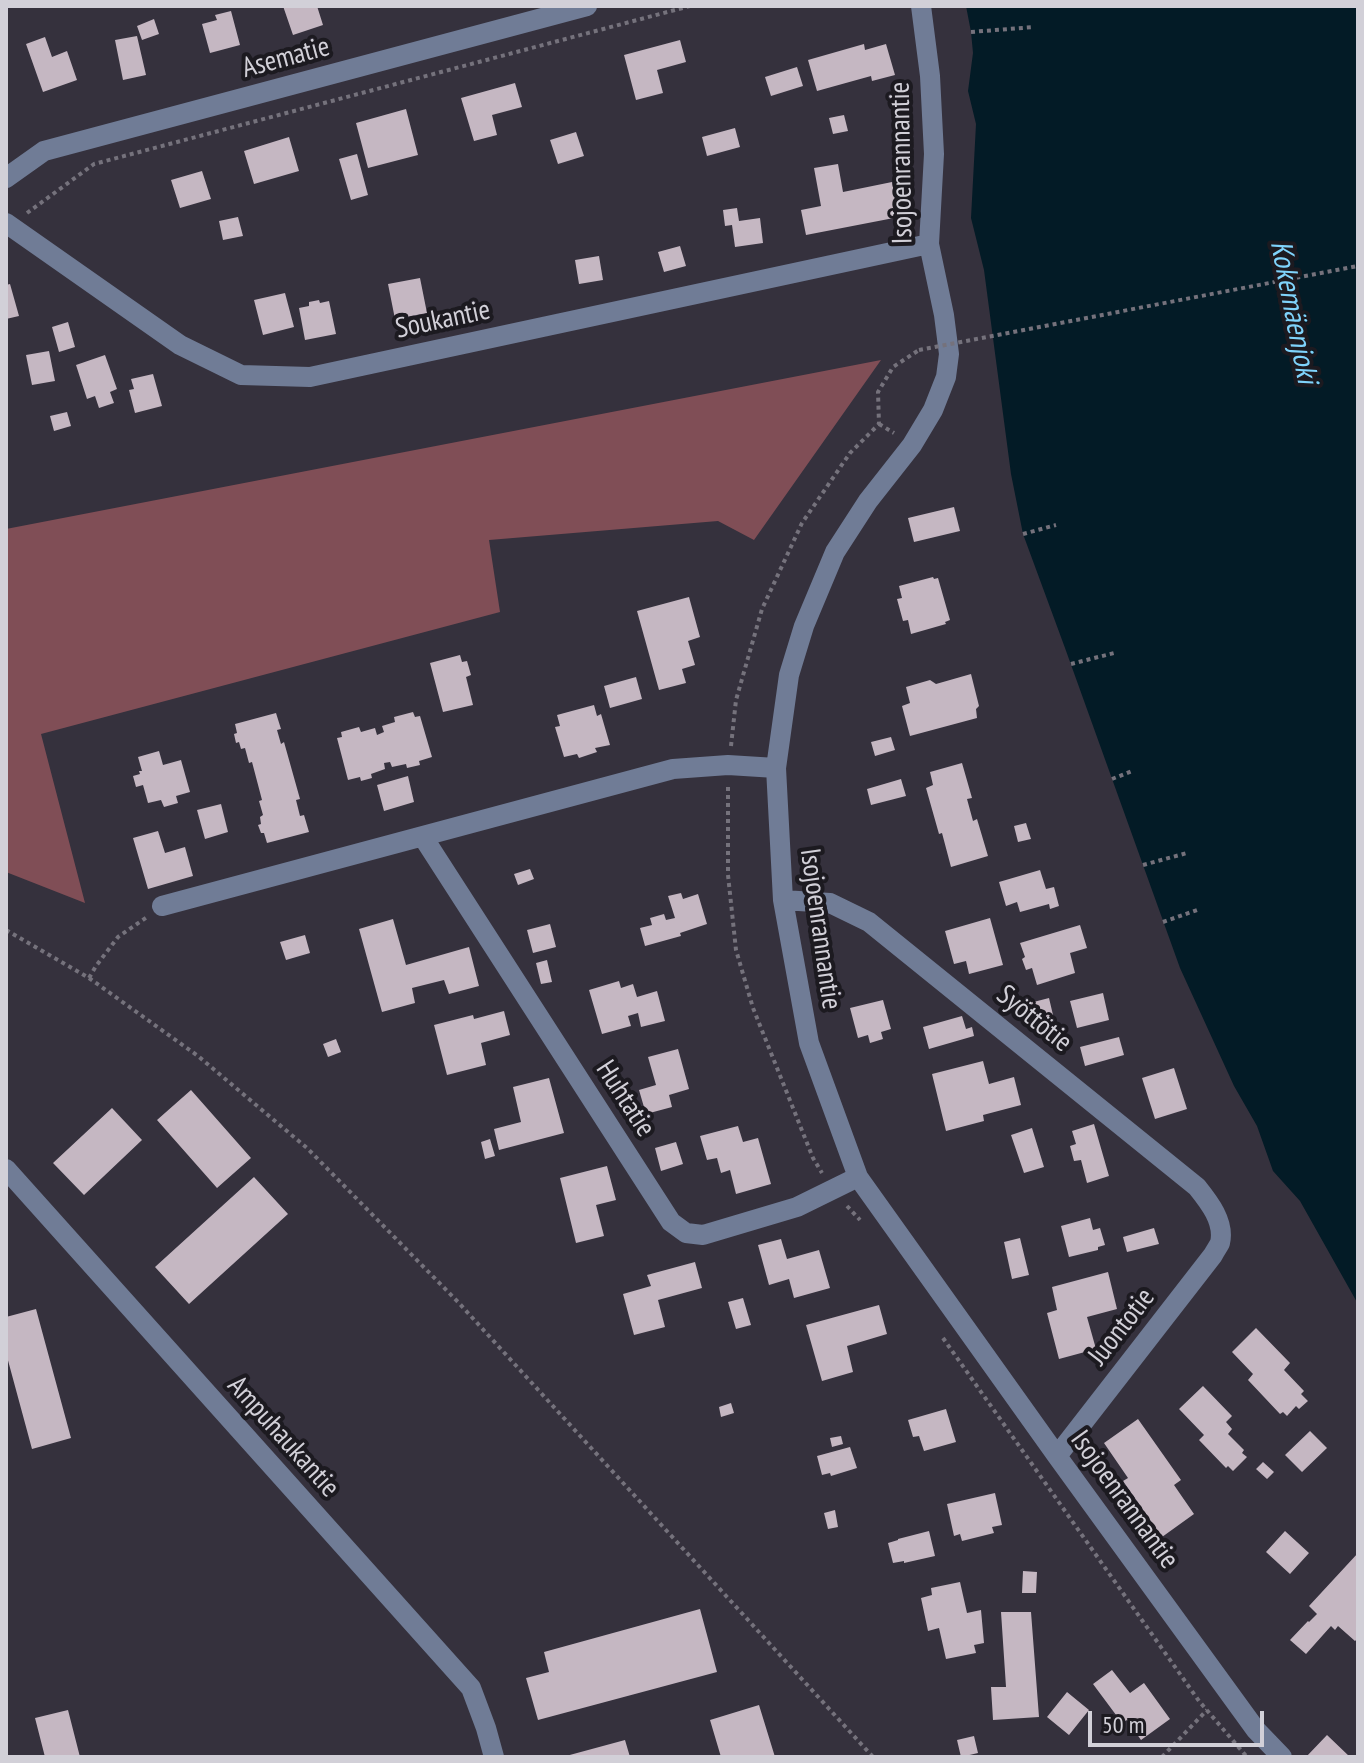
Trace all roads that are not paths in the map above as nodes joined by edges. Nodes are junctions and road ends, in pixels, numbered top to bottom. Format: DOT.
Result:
graph roads {
  1 [pos="587,6"];
  2 [pos="921,6"];
  3 [pos="6,178"];
  4 [pos="8,224"];
  5 [pos="929,244"];
  6 [pos="776,768"];
  7 [pos="423,837"];
  8 [pos="783,900"];
  9 [pos="162,906"];
  10 [pos="6,1169"];
  11 [pos="858,1177"];
  12 [pos="1219,1228"];
  13 [pos="1057,1456"];
  14 [pos="494,1757"];
  15 [pos="1282,1757"];
  1 -- 3 [label="street, Asematie"];
  2 -- 5 [label="street, Isojoenrannantie"];
  4 -- 5 [label="street, Soukantie"];
  5 -- 6 [label="street, Isojoenrannantie"];
  6 -- 7 [label="street"];
  6 -- 8 [label="street, Isojoenrannantie"];
  7 -- 9 [label="street"];
  7 -- 11 [label="street, Huhtatie"];
  8 -- 11 [label="street, Isojoenrannantie"];
  8 -- 12 [label="street, Syöttötie"];
  10 -- 14 [label="street, Ampuhaukantie"];
  11 -- 13 [label="street, Isojoenrannantie"];
  12 -- 13 [label="street, Juontotie"];
  13 -- 15 [label="street, Isojoenrannantie"];
}
